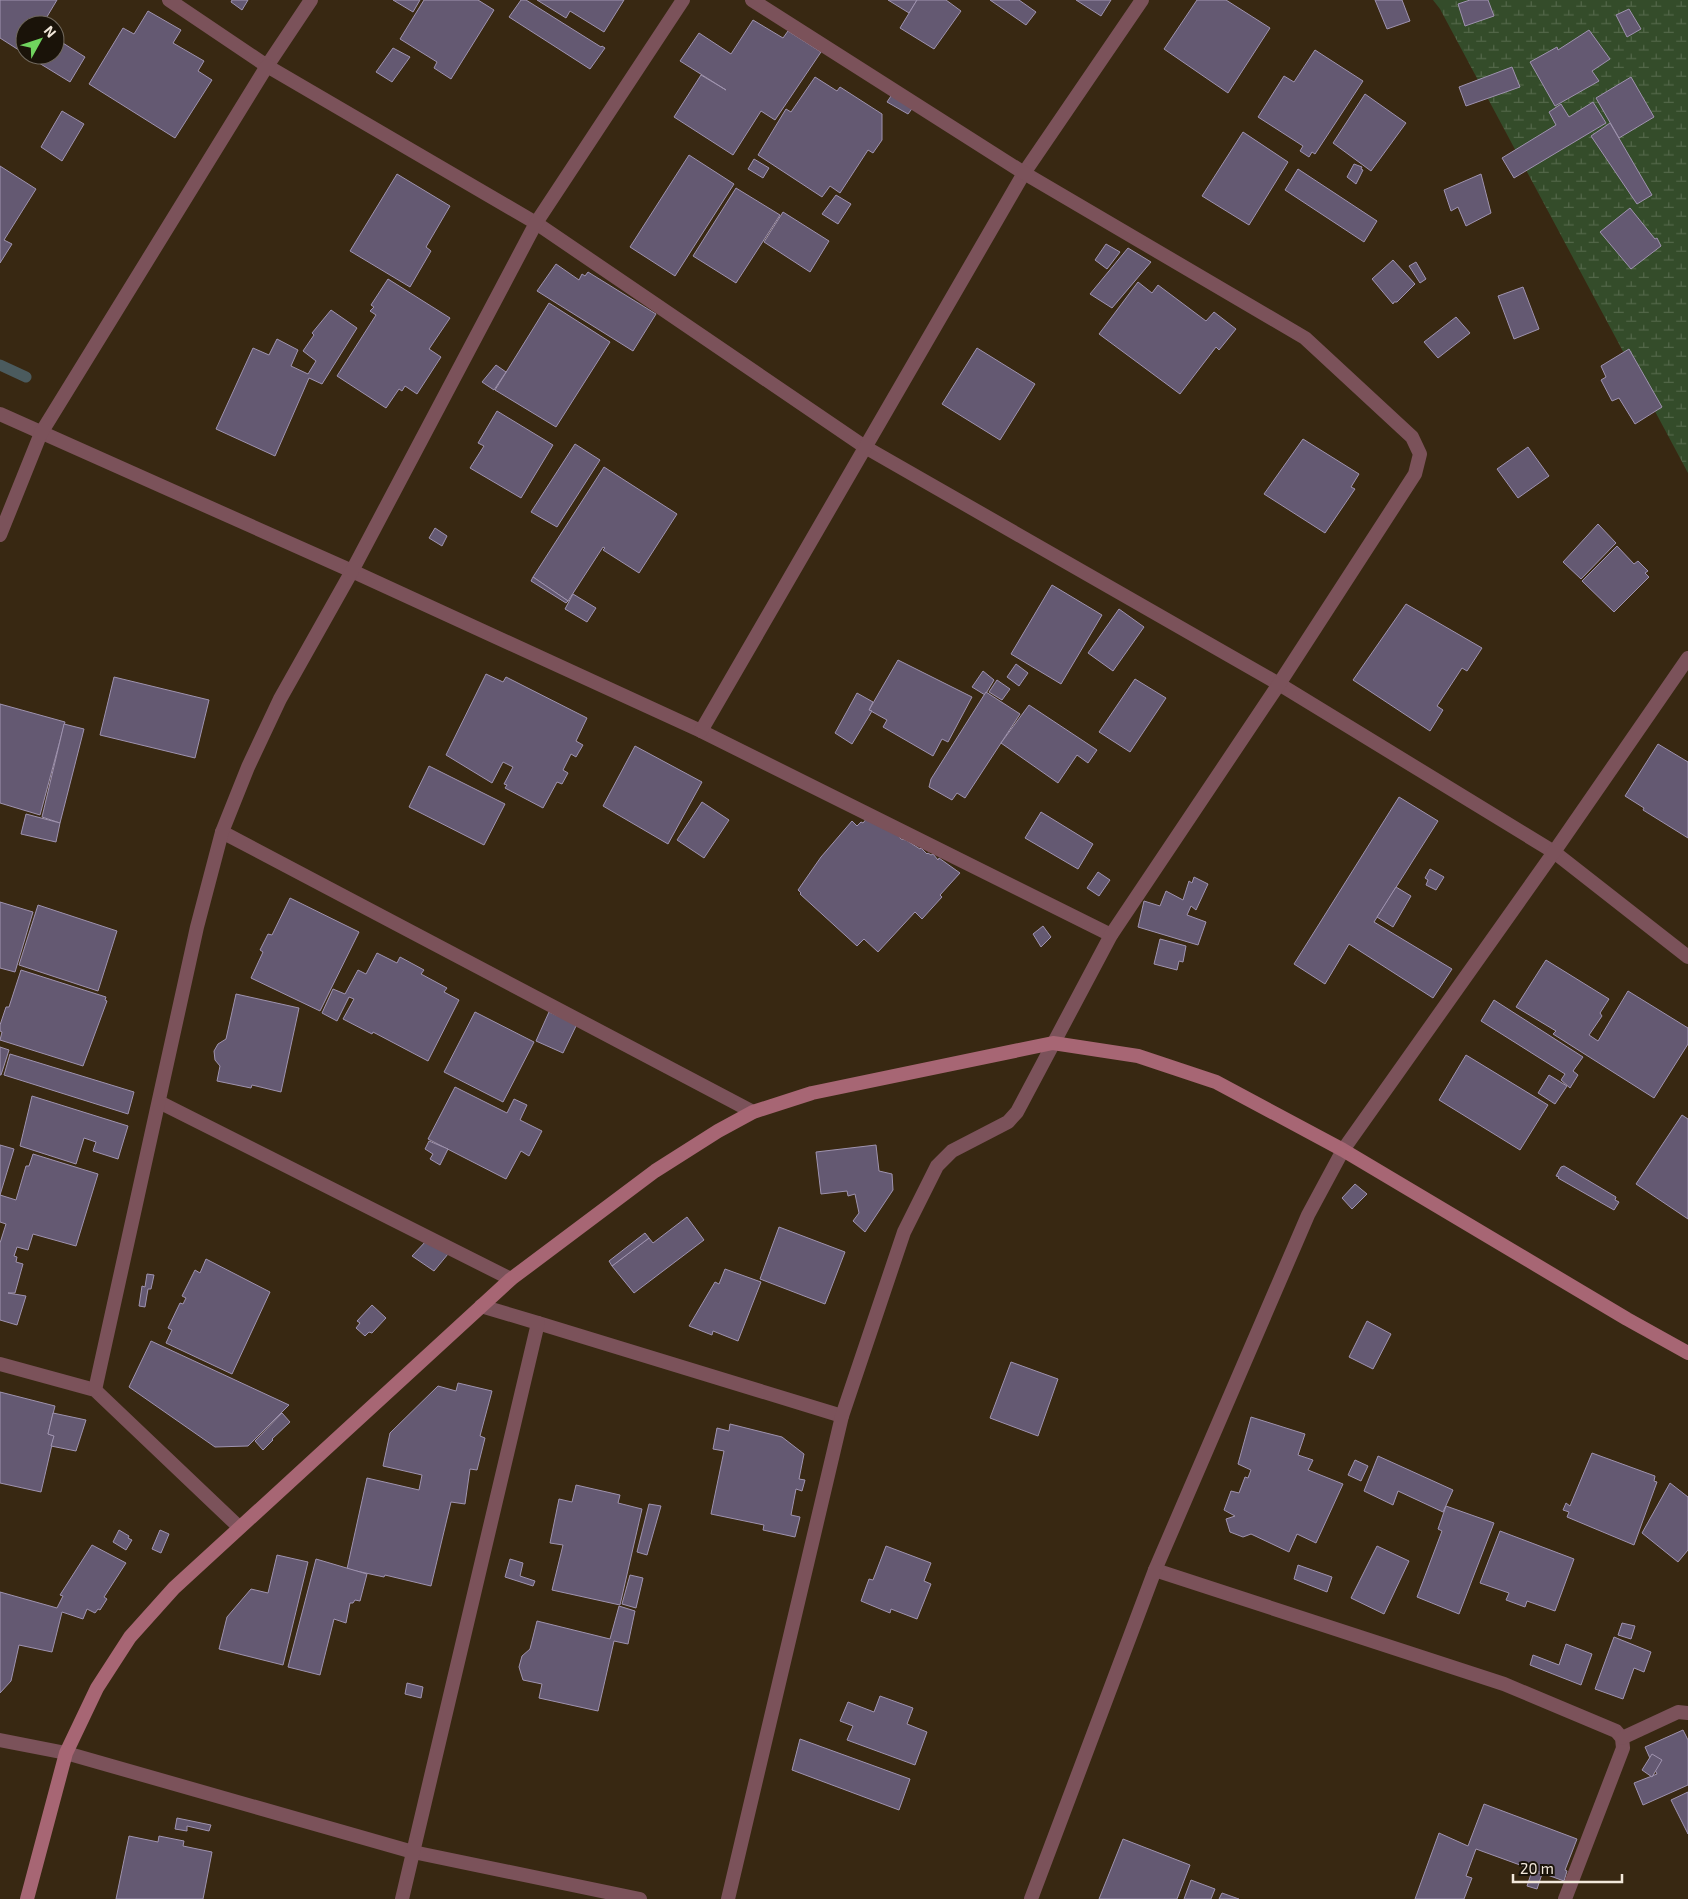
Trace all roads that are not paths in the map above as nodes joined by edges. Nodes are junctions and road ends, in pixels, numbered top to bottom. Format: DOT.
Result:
graph roads {
  1 [pos="168,0"];
  2 [pos="312,0"];
  3 [pos="683,0"];
  4 [pos="752,0"];
  5 [pos="1142,0"];
  6 [pos="268,66"];
  7 [pos="1024,173"];
  8 [pos="536,223"];
  9 [pos="0,414"];
  10 [pos="41,433"];
  11 [pos="865,447"];
  12 [pos="0,535"];
  13 [pos="352,571"];
  14 [pos="1688,658"];
  15 [pos="1279,684"];
  16 [pos="701,731"];
  17 [pos="222,832"];
  18 [pos="1554,852"];
  19 [pos="1111,934"];
  20 [pos="1688,957"];
  21 [pos="1053,1043"];
  22 [pos="160,1102"];
  23 [pos="753,1112"];
  24 [pos="1343,1150"];
  25 [pos="511,1279"];
  26 [pos="481,1306"];
  27 [pos="538,1323"];
  28 [pos="1688,1353"];
  29 [pos="0,1364"];
  30 [pos="95,1390"];
  31 [pos="842,1416"];
  32 [pos="239,1527"];
  33 [pos="1155,1570"];
  34 [pos="1688,1713"];
  35 [pos="1622,1738"];
  36 [pos="0,1740"];
  37 [pos="66,1753"];
  38 [pos="414,1852"];
  39 [pos="26,1899"];
  40 [pos="402,1899"];
  41 [pos="640,1899"];
  42 [pos="728,1899"];
  43 [pos="1031,1899"];
  44 [pos="1565,1899"];
  1 -- 6 [label="street"];
  2 -- 6 [label="street"];
  3 -- 8 [label="street"];
  4 -- 7 [label="street"];
  5 -- 7 [label="street"];
  6 -- 8 [label="street"];
  6 -- 10 [label="street"];
  7 -- 11 [label="street"];
  7 -- 15 [label="street"];
  8 -- 11 [label="street"];
  8 -- 13 [label="street"];
  9 -- 10 [label="street"];
  10 -- 12 [label="street"];
  10 -- 13 [label="street"];
  11 -- 15 [label="street"];
  11 -- 16 [label="street"];
  13 -- 16 [label="street"];
  13 -- 17 [label="street"];
  14 -- 18 [label="street"];
  15 -- 18 [label="street"];
  15 -- 19 [label="street"];
  16 -- 19 [label="street"];
  17 -- 22 [label="street"];
  17 -- 23 [label="street"];
  18 -- 20 [label="street"];
  18 -- 24 [label="street"];
  19 -- 21 [label="street"];
  21 -- 23 [label="main road"];
  21 -- 24 [label="main road"];
  21 -- 31 [label="street"];
  22 -- 25 [label="street"];
  22 -- 30 [label="street"];
  23 -- 25 [label="main road"];
  24 -- 28 [label="main road"];
  24 -- 33 [label="street"];
  25 -- 26 [label="main road"];
  26 -- 27 [label="street"];
  26 -- 32 [label="main road"];
  27 -- 31 [label="street"];
  27 -- 38 [label="street"];
  29 -- 30 [label="street"];
  30 -- 32 [label="street"];
  31 -- 42 [label="street"];
  32 -- 37 [label="main road"];
  33 -- 35 [label="street"];
  33 -- 43 [label="street"];
  34 -- 35 [label="street"];
  35 -- 44 [label="street"];
  36 -- 37 [label="street"];
  37 -- 38 [label="street"];
  37 -- 39 [label="main road"];
  38 -- 40 [label="street"];
  38 -- 41 [label="street"];
}
